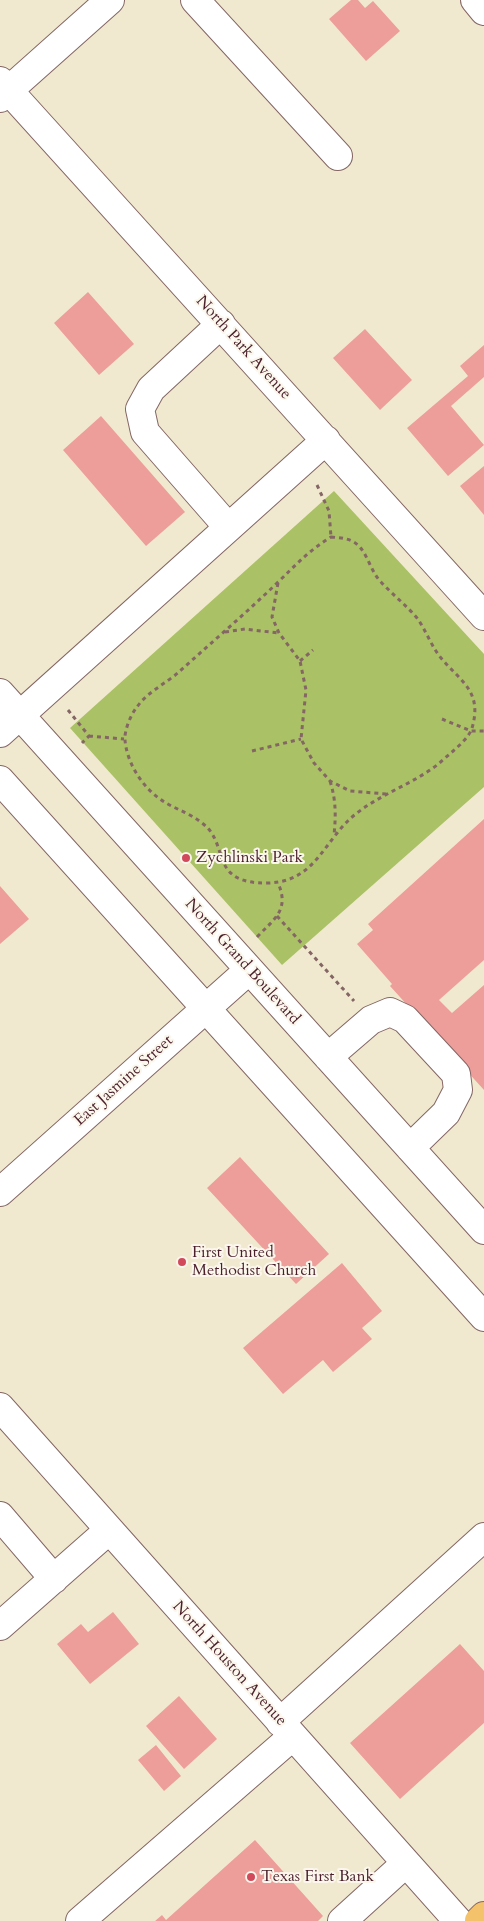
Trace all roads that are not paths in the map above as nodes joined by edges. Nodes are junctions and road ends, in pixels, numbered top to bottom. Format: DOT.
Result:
graph roads {
  1 [pos="110,0"];
  2 [pos="195,0"];
  3 [pos="474,0"];
  4 [pos="484,11"];
  5 [pos="3,90"];
  6 [pos="338,156"];
  7 [pos="221,324"];
  8 [pos="326,440"];
  9 [pos="228,527"];
  10 [pos="484,616"];
  11 [pos="0,693"];
  12 [pos="20,715"];
  13 [pos="0,733"];
  14 [pos="0,780"];
  15 [pos="243,963"];
  16 [pos="205,1008"];
  17 [pos="328,1057"];
  18 [pos="410,1148"];
  19 [pos="0,1192"];
  20 [pos="484,1230"];
  21 [pos="484,1317"];
  22 [pos="0,1407"];
  23 [pos="0,1516"];
  24 [pos="109,1530"];
  25 [pos="484,1537"];
  26 [pos="54,1579"];
  27 [pos="0,1626"];
  28 [pos="286,1729"];
  29 [pos="406,1863"];
  30 [pos="484,1916"];
  31 [pos="80,1921"];
  32 [pos="342,1921"];
  33 [pos="458,1921"];
  34 [pos="479,1921"];
  1 -- 5 [label="street"];
  2 -- 6 [label="street"];
  3 -- 4 [label="street"];
  5 -- 7 [label="street, North Park Avenue"];
  7 -- 8 [label="street, North Park Avenue"];
  7 -- 9 [label="street"];
  8 -- 9 [label="street"];
  8 -- 10 [label="street, North Park Avenue"];
  9 -- 12 [label="street"];
  11 -- 12 [label="street, North Grand Boulevard"];
  12 -- 13 [label="street"];
  12 -- 15 [label="street, North Grand Boulevard"];
  14 -- 16 [label="street"];
  15 -- 16 [label="street, East Jasmine Street"];
  15 -- 17 [label="street, North Grand Boulevard"];
  16 -- 19 [label="street, East Jasmine Street"];
  16 -- 21 [label="street"];
  17 -- 18 [label="street, North Grand Boulevard"];
  17 -- 18 [label="street"];
  18 -- 20 [label="street, North Grand Boulevard"];
  22 -- 24 [label="street, North Houston Avenue"];
  23 -- 26 [label="street"];
  24 -- 26 [label="street"];
  24 -- 28 [label="street, North Houston Avenue"];
  25 -- 28 [label="street"];
  26 -- 27 [label="street"];
  28 -- 29 [label="street, North Houston Avenue"];
  28 -- 31 [label="street"];
  29 -- 32 [label="street"];
  29 -- 33 [label="street, North Houston Avenue"];
  30 -- 34 [label="main road"];
}
